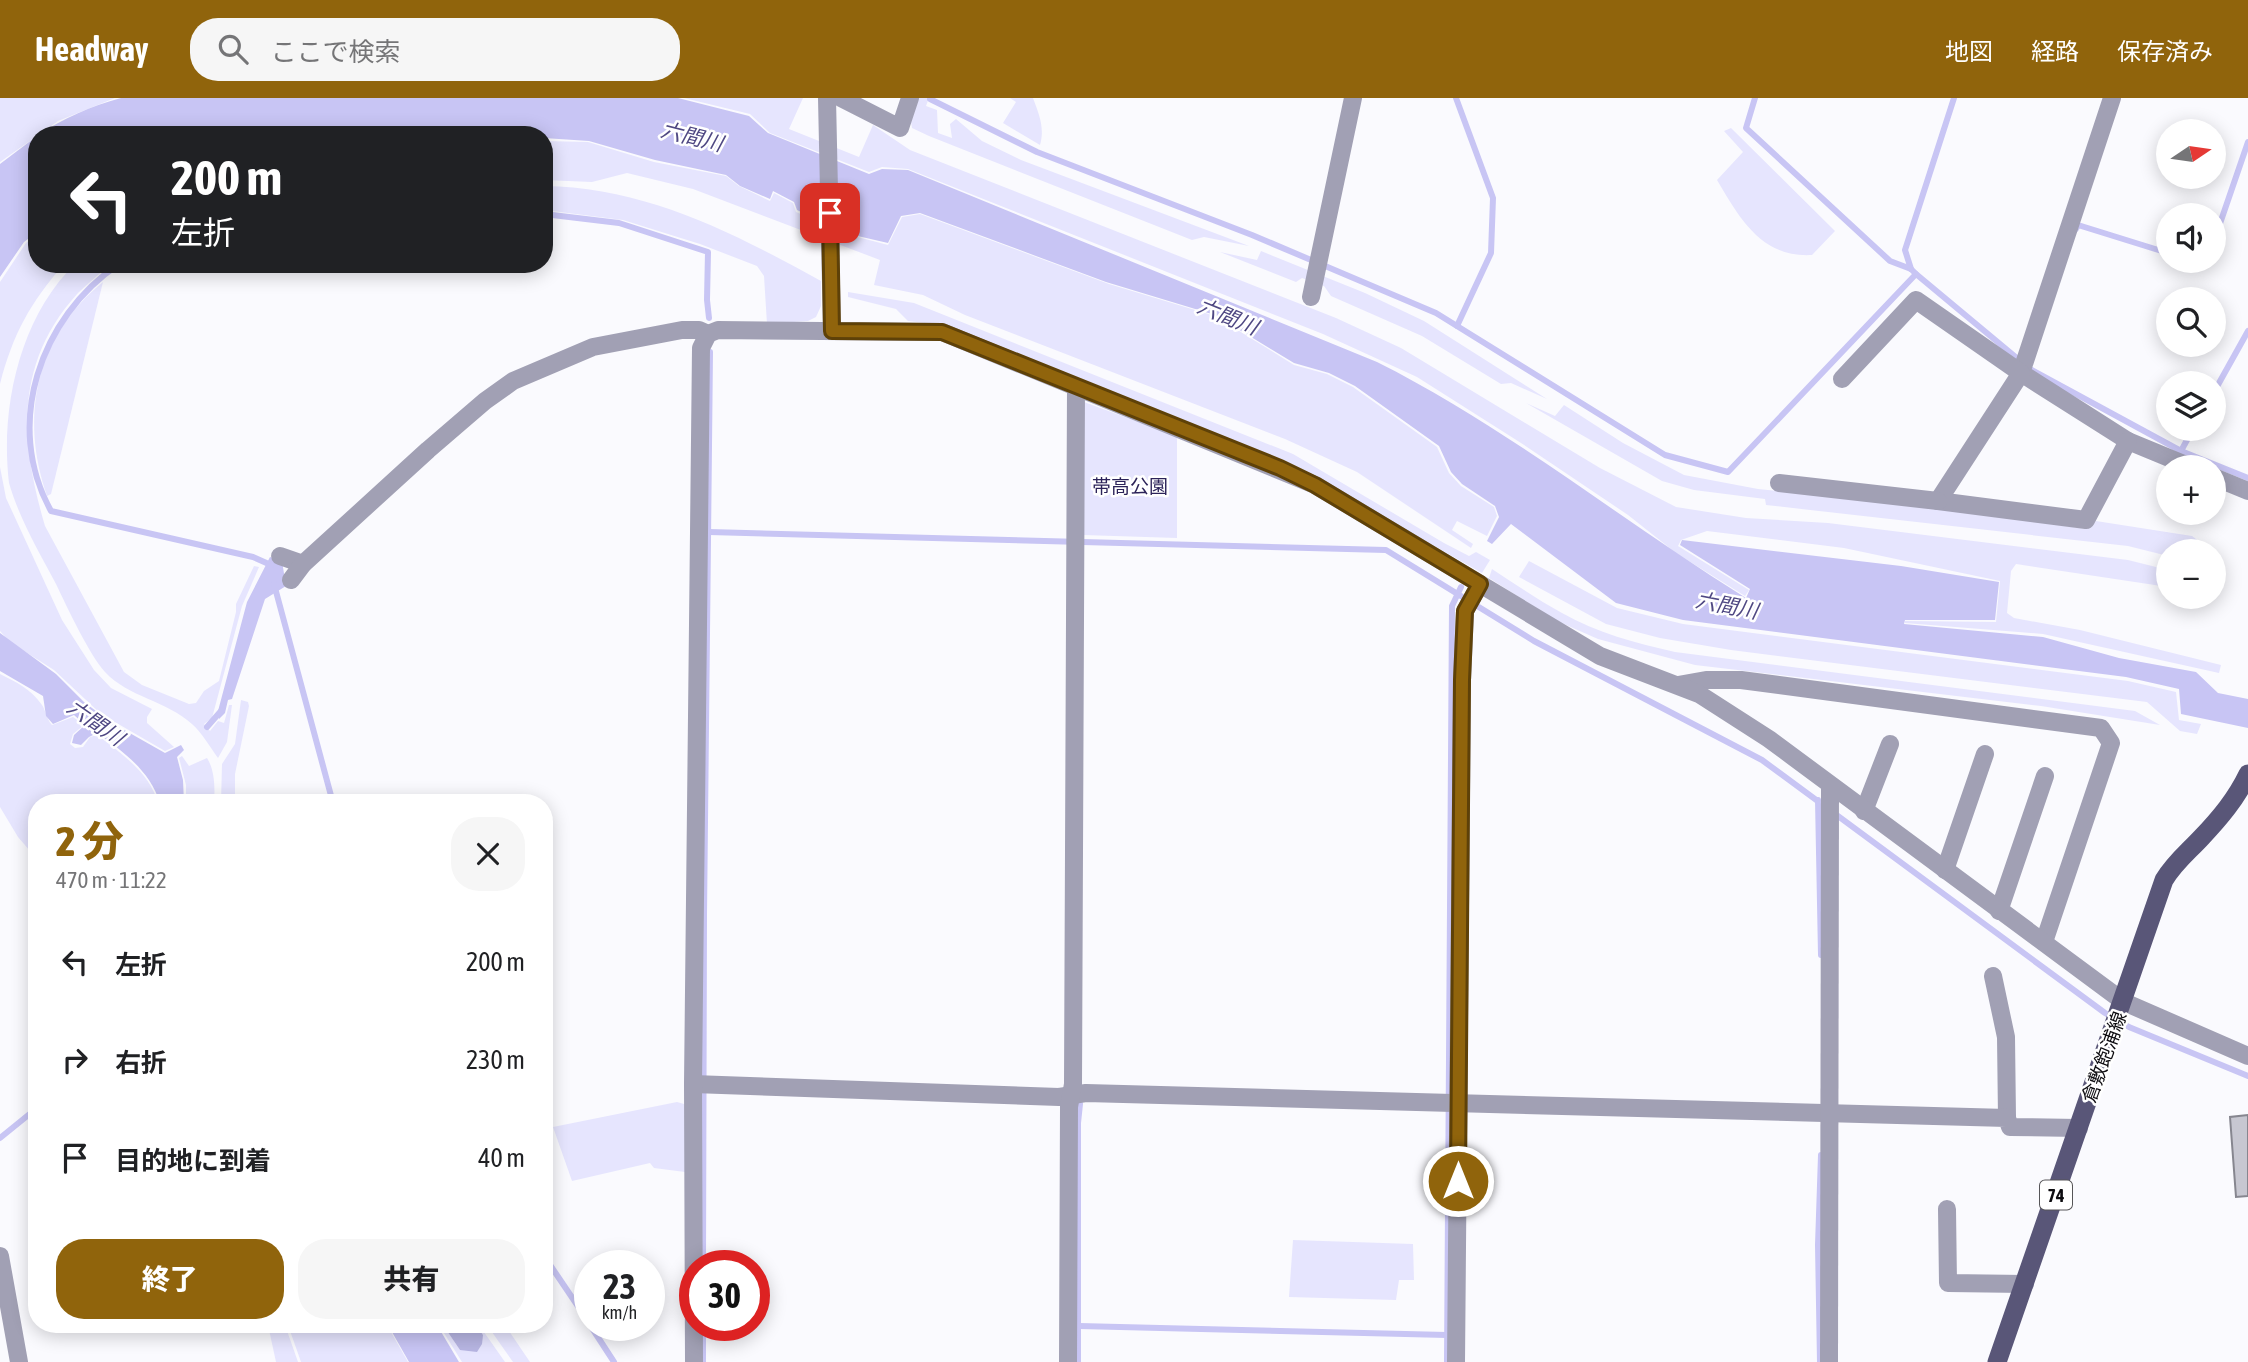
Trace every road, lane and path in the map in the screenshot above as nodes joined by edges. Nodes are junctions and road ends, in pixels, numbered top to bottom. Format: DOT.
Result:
graph roads {
  1 [pos="910,98"];
  2 [pos="1353,98"];
  3 [pos="2112,98"];
  4 [pos="832,101"];
  5 [pos="1311,297"];
  6 [pos="832,331"];
  7 [pos="708,334"];
  8 [pos="2023,366"];
  9 [pos="1842,379"];
  10 [pos="1076,388"];
  11 [pos="2128,441"];
  12 [pos="2162,455"];
  13 [pos="2226,482"];
  14 [pos="1779,483"];
  15 [pos="2248,491"];
  16 [pos="1938,501"];
  17 [pos="280,556"];
  18 [pos="303,564"];
  19 [pos="290,580"];
  20 [pos="1474,596"];
  21 [pos="1675,685"];
  22 [pos="1890,744"];
  23 [pos="1985,754"];
  24 [pos="2248,774"];
  25 [pos="2045,776"];
  26 [pos="1830,801"];
  27 [pos="1864,811"];
  28 [pos="1945,870"];
  29 [pos="1999,911"];
  30 [pos="2044,942"];
  31 [pos="1993,976"];
  32 [pos="2119,1014"];
  33 [pos="2248,1056"];
  34 [pos="701,1084"];
  35 [pos="1071,1095"];
  36 [pos="1452,1102"];
  37 [pos="1825,1113"];
  38 [pos="2007,1118"];
  39 [pos="2079,1128"];
  40 [pos="1947,1209"];
  41 [pos="0,1256"];
  42 [pos="2025,1284"];
  43 [pos="19,1362"];
  44 [pos="694,1362"];
  45 [pos="1068,1362"];
  46 [pos="1456,1362"];
  47 [pos="1829,1362"];
  48 [pos="1997,1362"];
  1 -- 4 [label="street"];
  2 -- 5 [label="street"];
  3 -- 8 [label="street"];
  4 -- 6 [label="street"];
  6 -- 7 [label="street"];
  6 -- 10 [label="street"];
  7 -- 18 [label="street"];
  7 -- 34 [label="street"];
  8 -- 9 [label="street"];
  8 -- 11 [label="street"];
  8 -- 16 [label="street"];
  10 -- 20 [label="street"];
  10 -- 35 [label="street"];
  11 -- 12 [label="street"];
  11 -- 16 [label="street"];
  13 -- 15 [label="street"];
  14 -- 16 [label="street"];
  17 -- 18 [label="street"];
  18 -- 19 [label="street"];
  20 -- 21 [label="street"];
  20 -- 36 [label="street"];
  21 -- 26 [label="street"];
  21 -- 30 [label="street"];
  22 -- 27 [label="street"];
  23 -- 28 [label="street"];
  24 -- 32 [label="main road, 倉敷飽浦線 / 74"];
  25 -- 29 [label="street"];
  26 -- 27 [label="street"];
  26 -- 37 [label="street"];
  27 -- 28 [label="street"];
  28 -- 29 [label="street"];
  29 -- 30 [label="street"];
  30 -- 32 [label="street"];
  31 -- 38 [label="street"];
  32 -- 33 [label="street"];
  32 -- 39 [label="main road, 倉敷飽浦線 / 74"];
  34 -- 35 [label="street"];
  34 -- 44 [label="street"];
  35 -- 36 [label="street"];
  35 -- 45 [label="street"];
  36 -- 37 [label="street"];
  36 -- 46 [label="street"];
  37 -- 38 [label="street"];
  37 -- 47 [label="street"];
  38 -- 39 [label="street"];
  39 -- 42 [label="main road, 倉敷飽浦線 / 74"];
  40 -- 42 [label="street"];
  41 -- 43 [label="street"];
  42 -- 48 [label="main road, 倉敷飽浦線 / 74"];
}
